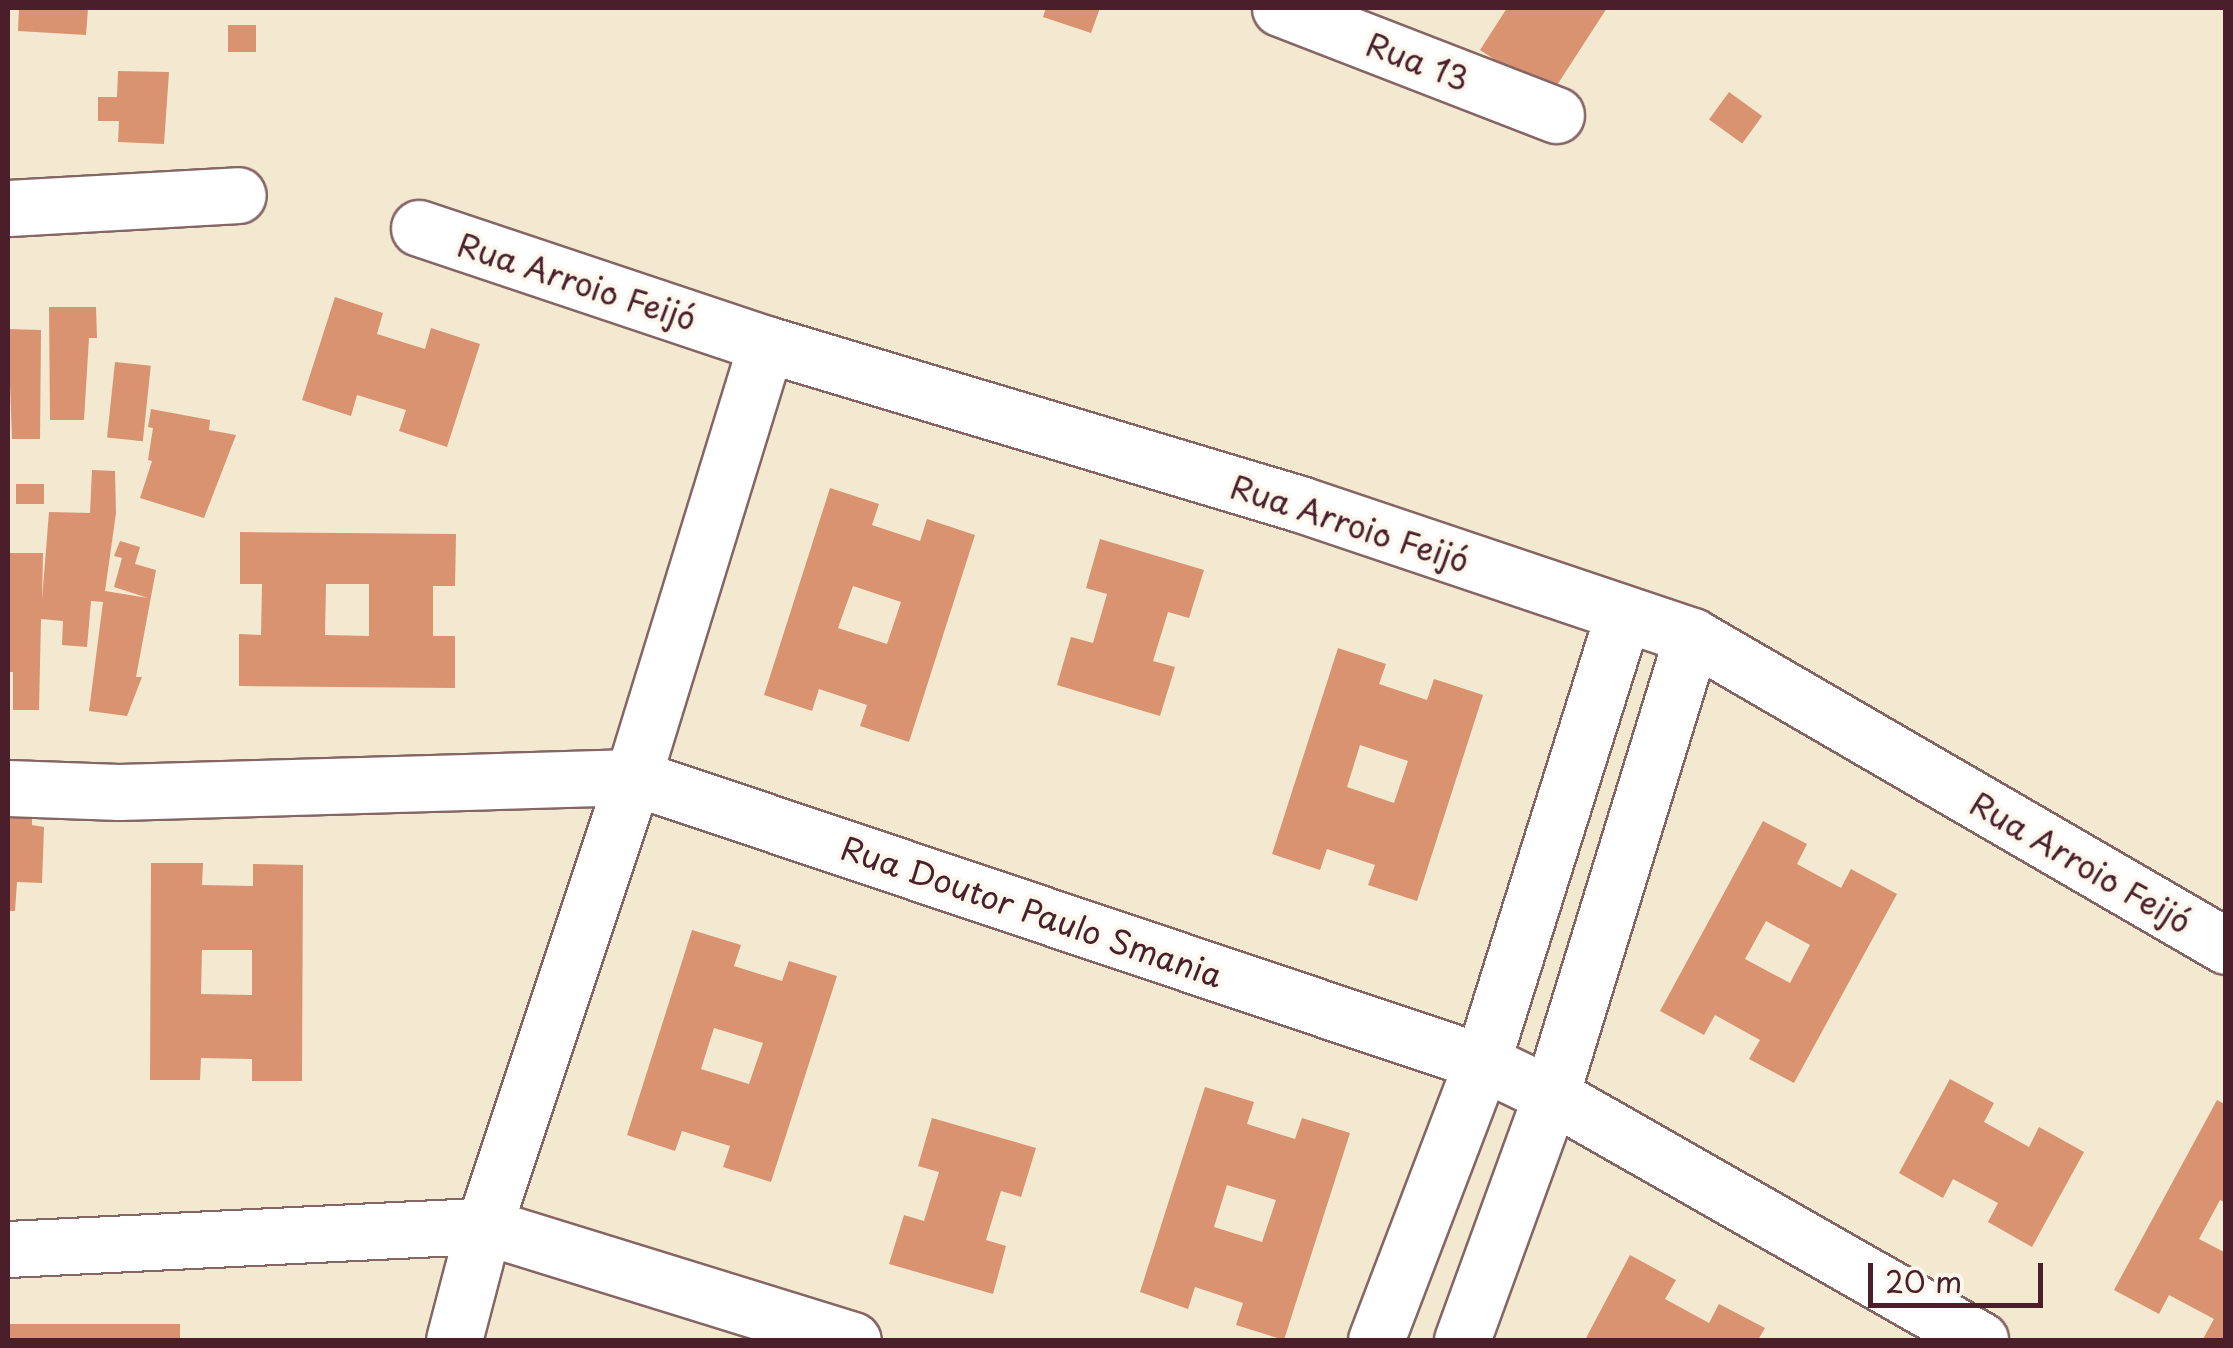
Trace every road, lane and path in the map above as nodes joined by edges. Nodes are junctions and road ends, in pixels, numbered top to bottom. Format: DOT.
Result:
graph roads {
  1 [pos="1280,8"];
  2 [pos="1556,115"];
  3 [pos="238,195"];
  4 [pos="8,208"];
  5 [pos="419,228"];
  6 [pos="766,344"];
  7 [pos="1623,615"];
  8 [pos="1692,636"];
  9 [pos="632,777"];
  10 [pos="8,788"];
  11 [pos="2226,946"];
  12 [pos="1482,1062"];
  13 [pos="1551,1095"];
  14 [pos="484,1226"];
  15 [pos="8,1249"];
  16 [pos="454,1340"];
  17 [pos="853,1340"];
  18 [pos="1376,1340"];
  19 [pos="1462,1340"];
  20 [pos="1980,1340"];
  1 -- 2 [label="street, Rua 13"];
  3 -- 4 [label="street"];
  5 -- 6 [label="street, Rua Arroio Feijó"];
  6 -- 7 [label="street, Rua Arroio Feijó"];
  6 -- 9 [label="street"];
  7 -- 8 [label="street, Rua Arroio Feijó"];
  7 -- 12 [label="street"];
  8 -- 11 [label="street, Rua Arroio Feijó"];
  8 -- 13 [label="street"];
  9 -- 10 [label="street, Rua Doutor Paulo Smania"];
  9 -- 12 [label="street, Rua Doutor Paulo Smania"];
  9 -- 14 [label="street"];
  12 -- 13 [label="street, Rua Doutor Paulo Smania"];
  12 -- 18 [label="street"];
  13 -- 19 [label="street"];
  13 -- 20 [label="street, Rua Doutor Paulo Smania"];
  14 -- 15 [label="street"];
  14 -- 16 [label="street"];
  14 -- 17 [label="street"];
}
